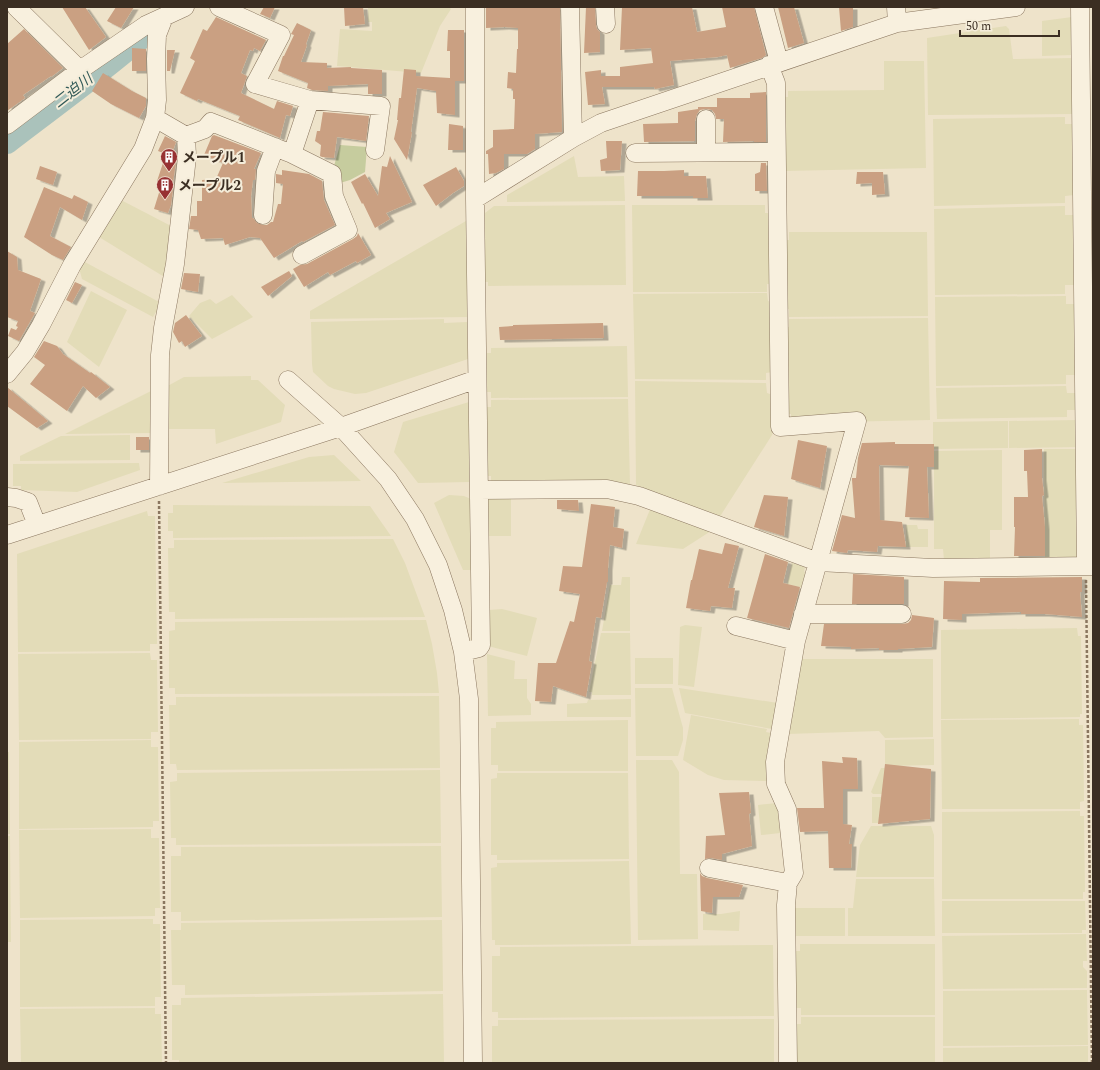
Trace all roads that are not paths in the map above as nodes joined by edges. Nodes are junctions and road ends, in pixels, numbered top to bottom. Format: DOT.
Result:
graph roads {
  1 [pos="16,7"];
  2 [pos="219,7"];
  3 [pos="475,7"];
  4 [pos="570,7"];
  5 [pos="764,7"];
  6 [pos="1016,7"];
  7 [pos="1080,7"];
  8 [pos="175,10"];
  9 [pos="896,15"];
  10 [pos="774,64"];
  11 [pos="80,70"];
  12 [pos="310,100"];
  13 [pos="155,118"];
  14 [pos="706,119"];
  15 [pos="7,125"];
  16 [pos="186,136"];
  17 [pos="573,138"];
  18 [pos="274,147"];
  19 [pos="375,150"];
  20 [pos="706,152"];
  21 [pos="776,152"];
  22 [pos="635,153"];
  23 [pos="292,154"];
  24 [pos="475,200"];
  25 [pos="263,215"];
  26 [pos="302,255"];
  27 [pos="10,366"];
  28 [pos="288,380"];
  29 [pos="477,380"];
  30 [pos="341,427"];
  31 [pos="159,486"];
  32 [pos="479,490"];
  33 [pos="7,497"];
  34 [pos="37,525"];
  35 [pos="7,535"];
  36 [pos="818,562"];
  37 [pos="1089,566"];
  38 [pos="803,614"];
  39 [pos="902,614"];
  40 [pos="736,626"];
  41 [pos="796,641"];
  42 [pos="463,652"];
  43 [pos="709,868"];
  44 [pos="788,884"];
  45 [pos="473,1063"];
  46 [pos="788,1063"];
  1 -- 11 [label="street"];
  2 -- 12 [label="street"];
  3 -- 24 [label="street"];
  4 -- 17 [label="street"];
  5 -- 10 [label="street"];
  6 -- 9 [label="street"];
  7 -- 37 [label="street"];
  8 -- 11 [label="street"];
  8 -- 13 [label="street"];
  9 -- 10 [label="street"];
  10 -- 17 [label="street"];
  10 -- 21 [label="street"];
  11 -- 15 [label="street"];
  12 -- 19 [label="street"];
  12 -- 23 [label="street"];
  13 -- 16 [label="street"];
  13 -- 27 [label="street"];
  14 -- 20 [label="street"];
  16 -- 18 [label="street"];
  16 -- 31 [label="street"];
  17 -- 24 [label="street"];
  18 -- 23 [label="street"];
  18 -- 25 [label="street"];
  20 -- 21 [label="street"];
  20 -- 22 [label="street"];
  21 -- 36 [label="street"];
  23 -- 26 [label="street"];
  24 -- 29 [label="street"];
  28 -- 30 [label="street"];
  29 -- 30 [label="street"];
  29 -- 32 [label="street"];
  30 -- 31 [label="street"];
  30 -- 42 [label="street"];
  31 -- 34 [label="street"];
  32 -- 36 [label="street"];
  32 -- 42 [label="street"];
  33 -- 34 [label="street"];
  34 -- 35 [label="street"];
  36 -- 37 [label="street"];
  36 -- 38 [label="street"];
  38 -- 39 [label="street"];
  38 -- 41 [label="street"];
  40 -- 41 [label="street"];
  41 -- 44 [label="street"];
  42 -- 45 [label="street"];
  43 -- 44 [label="street"];
  44 -- 46 [label="street"];
}
